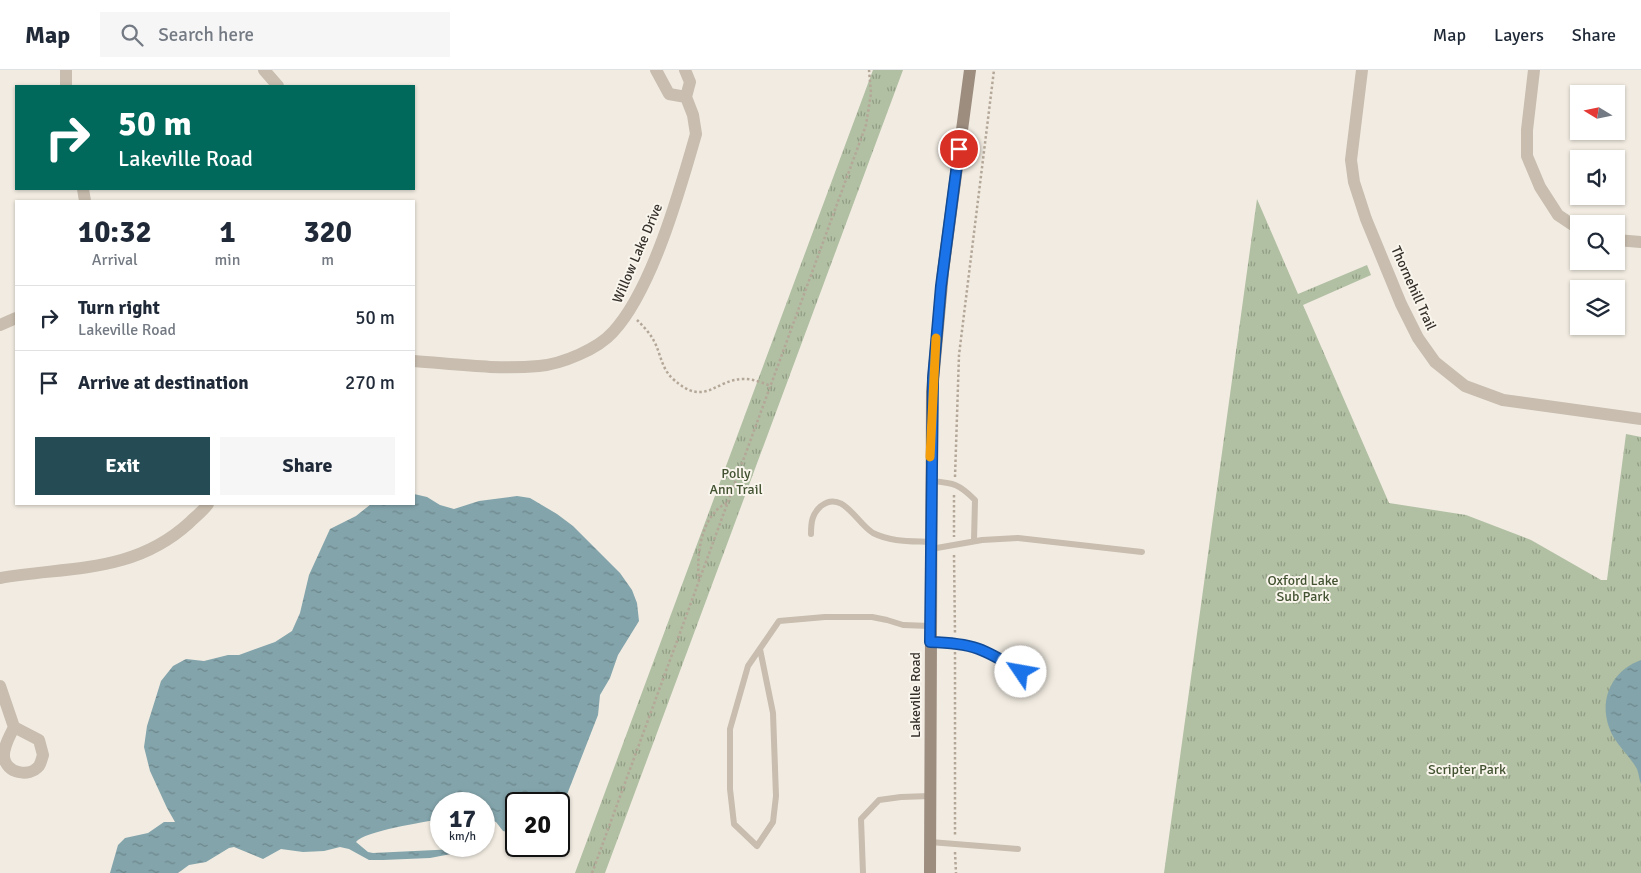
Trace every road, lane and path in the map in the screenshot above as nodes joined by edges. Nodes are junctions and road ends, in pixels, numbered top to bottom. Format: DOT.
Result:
graph roads {
  1 [pos="66,70"];
  2 [pos="264,70"];
  3 [pos="656,70"];
  4 [pos="685,70"];
  5 [pos="869,70"];
  6 [pos="970,70"];
  7 [pos="994,70"];
  8 [pos="1362,70"];
  9 [pos="1534,70"];
  10 [pos="66,85"];
  11 [pos="277,85"];
  12 [pos="686,97"];
  13 [pos="1570,223"];
  14 [pos="1625,241"];
  15 [pos="1641,242"];
  16 [pos="628,313"];
  17 [pos="15,318"];
  18 [pos="0,325"];
  19 [pos="415,361"];
  20 [pos="771,386"];
  21 [pos="1641,419"];
  22 [pos="930,481"];
  23 [pos="954,483"];
  24 [pos="729,502"];
  25 [pos="207,505"];
  26 [pos="812,534"];
  27 [pos="974,541"];
  28 [pos="930,545"];
  29 [pos="954,545"];
  30 [pos="1142,552"];
  31 [pos="0,578"];
  32 [pos="699,582"];
  33 [pos="930,626"];
  34 [pos="930,642"];
  35 [pos="955,643"];
  36 [pos="760,649"];
  37 [pos="1021,672"];
  38 [pos="0,686"];
  39 [pos="14,727"];
  40 [pos="930,796"];
  41 [pos="930,842"];
  42 [pos="955,844"];
  43 [pos="1018,849"];
  44 [pos="592,873"];
  45 [pos="863,873"];
  46 [pos="930,873"];
  47 [pos="956,873"];
  1 -- 10 [label="street"];
  2 -- 11 [label="street"];
  3 -- 12 [label="street"];
  4 -- 12 [label="street, Willow Lake Drive"];
  5 -- 20 [label="path"];
  6 -- 22 [label="main road, Lakeville Road"];
  7 -- 23 [label="path"];
  8 -- 21 [label="street, Thornehill Trail"];
  9 -- 13 [label="street"];
  12 -- 16 [label="street, Willow Lake Drive"];
  14 -- 15 [label="street"];
  16 -- 19 [label="street, Willow Lake Drive"];
  16 -- 20 [label="path"];
  17 -- 18 [label="street"];
  20 -- 24 [label="path"];
  22 -- 23 [label="lane"];
  22 -- 28 [label="main road, Lakeville Road"];
  23 -- 27 [label="lane"];
  23 -- 29 [label="path"];
  24 -- 32 [label="path"];
  24 -- 32 [label="path"];
  25 -- 31 [label="street"];
  26 -- 28 [label="lane"];
  27 -- 29 [label="lane"];
  27 -- 30 [label="lane"];
  28 -- 29 [label="lane"];
  28 -- 33 [label="main road, Lakeville Road"];
  29 -- 35 [label="path"];
  32 -- 44 [label="path"];
  33 -- 34 [label="main road, Lakeville Road"];
  33 -- 36 [label="lane"];
  34 -- 35 [label="lane"];
  34 -- 40 [label="main road, Lakeville Road"];
  35 -- 37 [label="lane"];
  35 -- 42 [label="path"];
  36 -- 36 [label="lane"];
  38 -- 39 [label="street"];
  40 -- 41 [label="main road, Lakeville Road"];
  40 -- 45 [label="lane"];
  41 -- 42 [label="lane"];
  41 -- 46 [label="main road, Lakeville Road"];
  42 -- 43 [label="lane"];
  42 -- 47 [label="path"];
}
